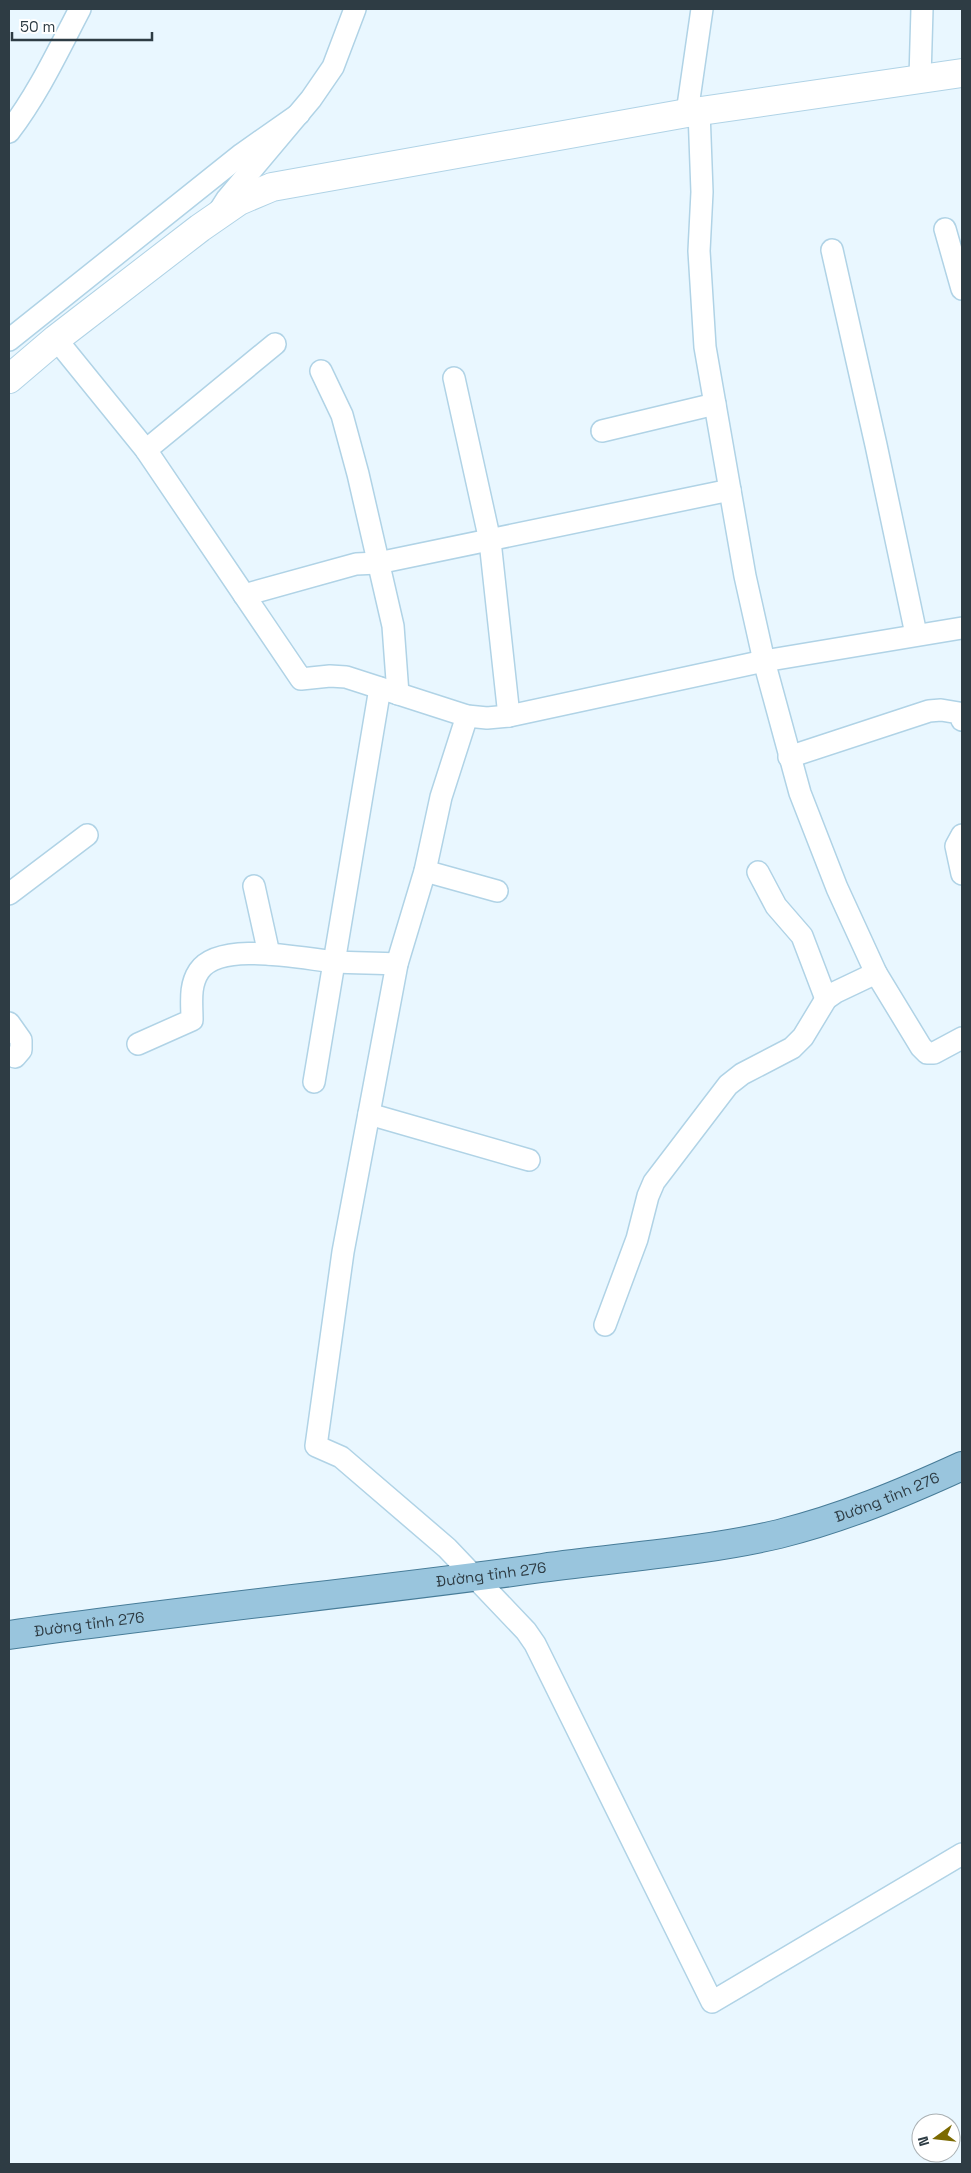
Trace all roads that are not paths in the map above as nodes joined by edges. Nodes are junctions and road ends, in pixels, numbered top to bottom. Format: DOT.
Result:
graph roads {
  1 [pos="80,9"];
  2 [pos="355,9"];
  3 [pos="702,9"];
  4 [pos="922,9"];
  5 [pos="962,73"];
  6 [pos="920,78"];
  7 [pos="693,112"];
  8 [pos="299,114"];
  9 [pos="9,132"];
  10 [pos="216,217"];
  11 [pos="945,229"];
  12 [pos="832,250"];
  13 [pos="962,289"];
  14 [pos="56,339"];
  15 [pos="9,340"];
  16 [pos="275,344"];
  17 [pos="321,371"];
  18 [pos="454,378"];
  19 [pos="9,379"];
  20 [pos="715,404"];
  21 [pos="602,431"];
  22 [pos="146,450"];
  23 [pos="730,490"];
  24 [pos="490,541"];
  25 [pos="378,563"];
  26 [pos="244,595"];
  27 [pos="962,628"];
  28 [pos="916,634"];
  29 [pos="764,661"];
  30 [pos="389,691"];
  31 [pos="467,716"];
  32 [pos="509,716"];
  33 [pos="962,720"];
  34 [pos="789,757"];
  35 [pos="87,835"];
  36 [pos="962,835"];
  37 [pos="425,871"];
  38 [pos="758,872"];
  39 [pos="962,874"];
  40 [pos="254,886"];
  41 [pos="497,891"];
  42 [pos="9,894"];
  43 [pos="270,954"];
  44 [pos="335,962"];
  45 [pos="397,964"];
  46 [pos="876,973"];
  47 [pos="826,999"];
  48 [pos="9,1023"];
  49 [pos="962,1038"];
  50 [pos="138,1044"];
  51 [pos="15,1057"];
  52 [pos="314,1082"];
  53 [pos="369,1114"];
  54 [pos="529,1160"];
  55 [pos="605,1325"];
  56 [pos="962,1466"];
  57 [pos="475,1577"];
  58 [pos="9,1635"];
  59 [pos="962,1854"];
  1 -- 9 [label="street"];
  2 -- 8 [label="street"];
  3 -- 7 [label="street"];
  4 -- 6 [label="street"];
  5 -- 6 [label="main road"];
  6 -- 7 [label="main road"];
  7 -- 10 [label="main road"];
  7 -- 20 [label="street"];
  8 -- 10 [label="street"];
  8 -- 15 [label="street"];
  10 -- 14 [label="main road"];
  11 -- 13 [label="street"];
  12 -- 28 [label="street"];
  14 -- 19 [label="main road"];
  14 -- 22 [label="street"];
  16 -- 22 [label="street"];
  17 -- 25 [label="street"];
  18 -- 24 [label="street"];
  20 -- 21 [label="street"];
  20 -- 23 [label="street"];
  22 -- 26 [label="street"];
  23 -- 24 [label="street"];
  23 -- 29 [label="street"];
  24 -- 25 [label="street"];
  24 -- 32 [label="street"];
  25 -- 26 [label="street"];
  25 -- 30 [label="street"];
  26 -- 30 [label="street"];
  27 -- 28 [label="street"];
  28 -- 29 [label="street"];
  29 -- 32 [label="street"];
  29 -- 34 [label="street"];
  30 -- 31 [label="street"];
  30 -- 44 [label="street"];
  31 -- 32 [label="street"];
  31 -- 37 [label="street"];
  33 -- 34 [label="street"];
  34 -- 46 [label="street"];
  35 -- 42 [label="street"];
  36 -- 39 [label="street"];
  37 -- 41 [label="street"];
  37 -- 45 [label="street"];
  38 -- 47 [label="street"];
  40 -- 43 [label="street"];
  43 -- 44 [label="street"];
  43 -- 50 [label="street"];
  44 -- 45 [label="street"];
  44 -- 52 [label="street"];
  45 -- 53 [label="street"];
  46 -- 47 [label="street"];
  46 -- 49 [label="street"];
  47 -- 55 [label="street"];
  48 -- 51 [label="street"];
  53 -- 54 [label="street"];
  53 -- 57 [label="street"];
  56 -- 57 [label="main road, Đường tỉnh 276"];
  57 -- 58 [label="main road, Đường tỉnh 276"];
  57 -- 59 [label="street"];
}
